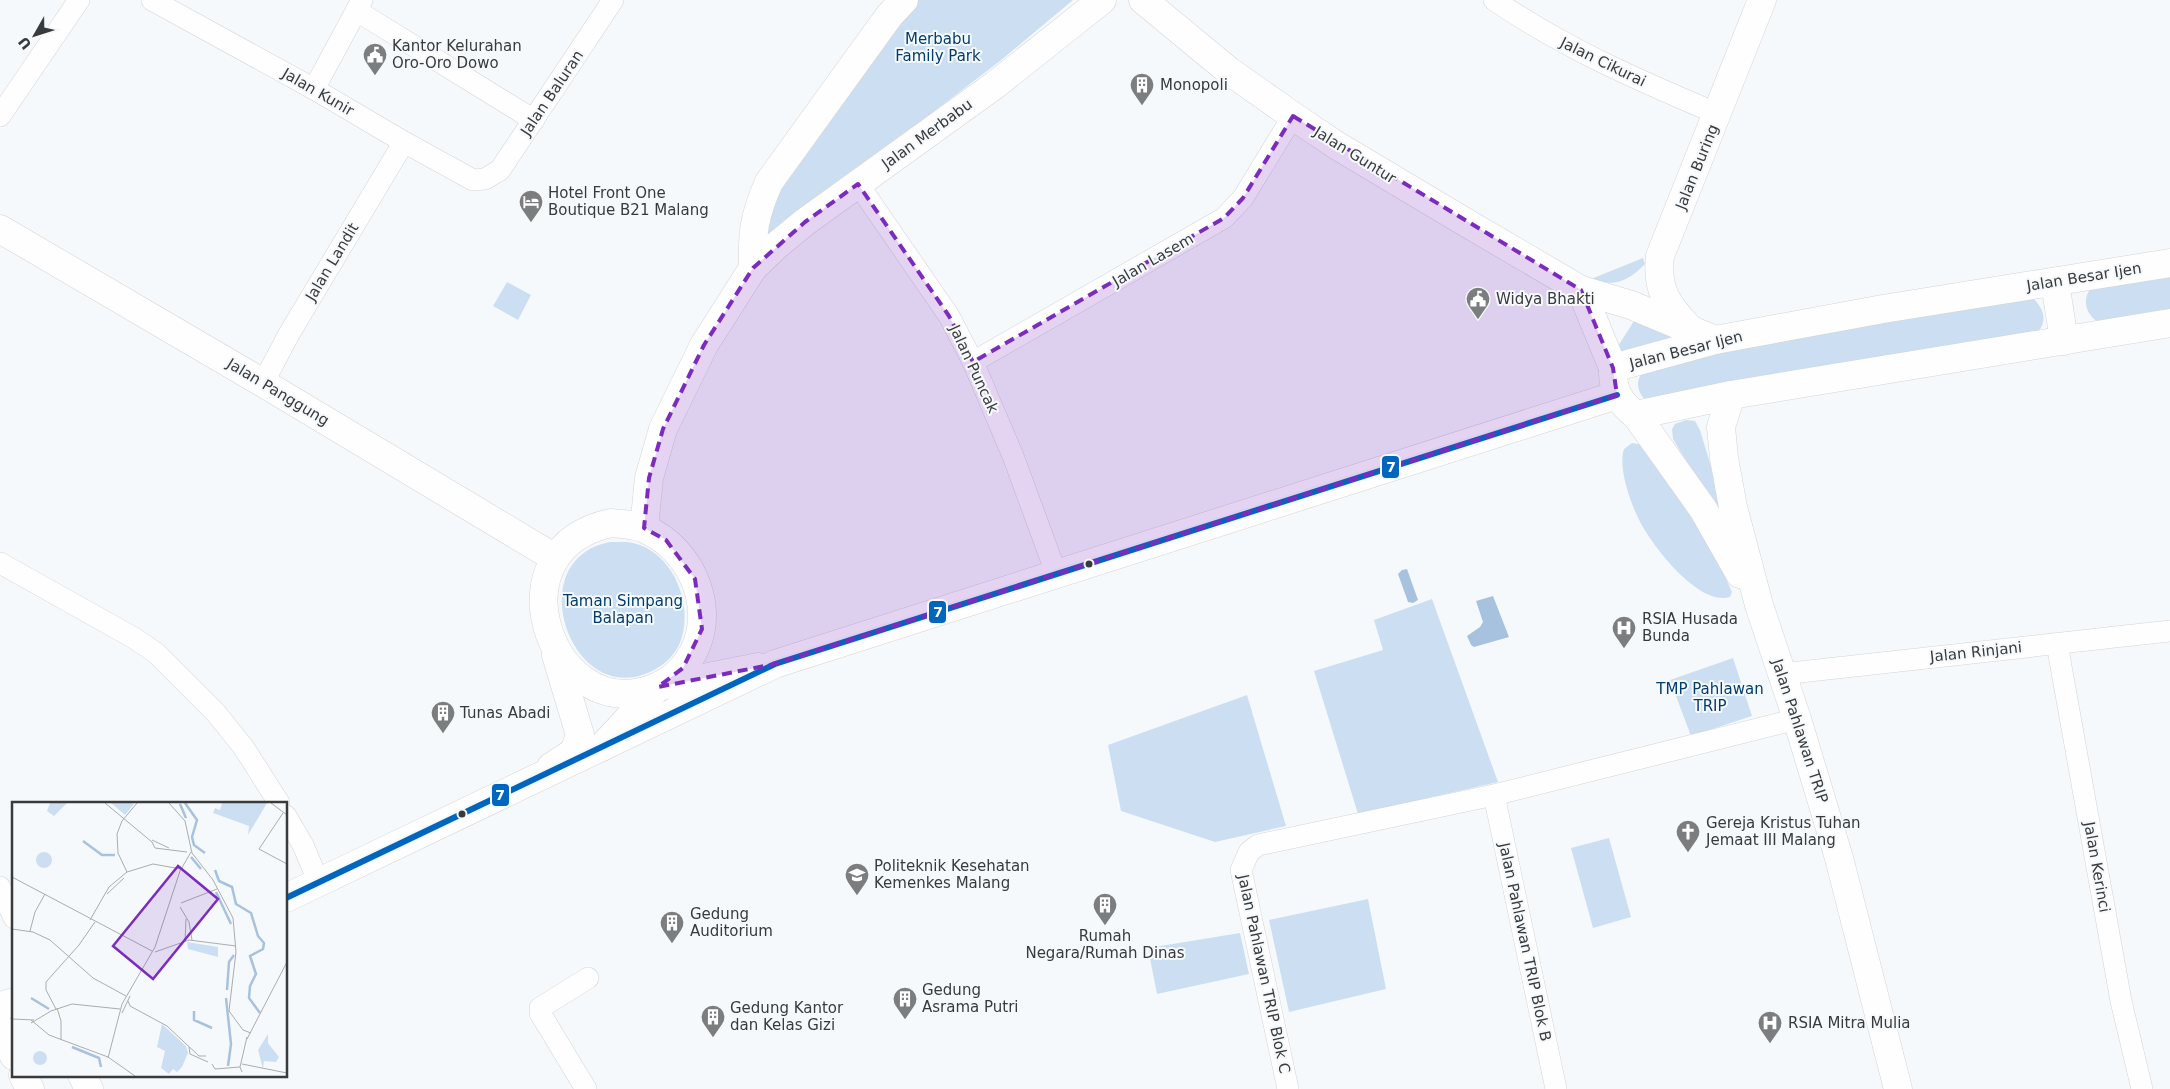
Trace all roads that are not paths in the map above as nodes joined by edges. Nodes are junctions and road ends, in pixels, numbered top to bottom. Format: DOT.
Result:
graph roads {
  1 [pos="79,0"];
  2 [pos="152,0"];
  3 [pos="613,0"];
  4 [pos="904,0"];
  5 [pos="1102,0"];
  6 [pos="1144,0"];
  7 [pos="1494,0"];
  8 [pos="1762,0"];
  9 [pos="360,5"];
  10 [pos="314,89"];
  11 [pos="1718,114"];
  12 [pos="0,116"];
  13 [pos="1294,116"];
  14 [pos="534,120"];
  15 [pos="404,142"];
  16 [pos="485,179"];
  17 [pos="858,184"];
  18 [pos="0,229"];
  19 [pos="2170,263"];
  20 [pos="753,268"];
  21 [pos="2055,282"];
  22 [pos="1581,290"];
  23 [pos="2170,323"];
  24 [pos="1690,329"];
  25 [pos="1714,340"];
  26 [pos="2064,340"];
  27 [pos="974,362"];
  28 [pos="1613,368"];
  29 [pos="263,383"];
  30 [pos="1730,395"];
  31 [pos="1617,396"];
  32 [pos="1636,415"];
  33 [pos="644,528"];
  34 [pos="555,558"];
  35 [pos="0,563"];
  36 [pos="1056,573"];
  37 [pos="1758,605"];
  38 [pos="2170,631"];
  39 [pos="552,642"];
  40 [pos="2057,644"];
  41 [pos="774,664"];
  42 [pos="1782,674"];
  43 [pos="658,687"];
  44 [pos="1797,719"];
  45 [pos="602,747"];
  46 [pos="529,781"];
  47 [pos="1494,795"];
  48 [pos="278,802"];
  49 [pos="288,819"];
  50 [pos="319,883"];
  51 [pos="0,887"];
  52 [pos="288,897"];
  53 [pos="12,914"];
  54 [pos="588,978"];
  55 [pos="0,1028"];
  56 [pos="12,1052"];
  57 [pos="24,1076"];
  58 [pos="82,1076"];
  59 [pos="30,1089"];
  60 [pos="89,1089"];
  61 [pos="586,1089"];
  62 [pos="1288,1089"];
  63 [pos="1556,1089"];
  64 [pos="1898,1089"];
  65 [pos="2142,1089"];
  1 -- 12 [label="street"];
  2 -- 10 [label="street, Jalan Kunir"];
  3 -- 14 [label="street, Jalan Baluran"];
  4 -- 20 [label="main road"];
  5 -- 17 [label="main road, Jalan Merbabu"];
  6 -- 13 [label="main road, Jalan Guntur"];
  7 -- 11 [label="street, Jalan Cikurai"];
  8 -- 11 [label="main road, Jalan Buring"];
  9 -- 10 [label="street"];
  9 -- 14 [label="street"];
  10 -- 15 [label="street, Jalan Kunir"];
  11 -- 24 [label="main road, Jalan Buring"];
  13 -- 22 [label="main road, Jalan Guntur"];
  13 -- 27 [label="street, Jalan Lasem"];
  14 -- 16 [label="street, Jalan Baluran"];
  15 -- 16 [label="street, Jalan Kunir"];
  15 -- 29 [label="street, Jalan Landit"];
  17 -- 20 [label="main road, Jalan Merbabu"];
  17 -- 27 [label="street, Jalan Puncak"];
  18 -- 29 [label="main road, Jalan Panggung"];
  19 -- 21 [label="main road, Jalan Besar Ijen"];
  20 -- 33 [label="main road, Jalan Merbabu"];
  21 -- 25 [label="main road, Jalan Besar Ijen"];
  21 -- 26 [label="main road"];
  22 -- 24 [label="main road, Jalan Guntur"];
  22 -- 28 [label="main road"];
  23 -- 26 [label="main road"];
  24 -- 25 [label="main road, Jalan Guntur"];
  25 -- 28 [label="main road, Jalan Besar Ijen"];
  26 -- 30 [label="main road"];
  27 -- 36 [label="street, Jalan Puncak"];
  28 -- 31 [label="main road, Jalan Besar Ijen"];
  29 -- 34 [label="main road, Jalan Panggung"];
  30 -- 32 [label="main road"];
  30 -- 37 [label="main road, Jalan Pahlawan TRIP"];
  31 -- 32 [label="main road"];
  31 -- 36 [label="main road"];
  32 -- 37 [label="main road, Jalan Pahlawan TRIP"];
  33 -- 34 [label="main road"];
  33 -- 43 [label="main road"];
  34 -- 39 [label="main road"];
  35 -- 48 [label="street"];
  36 -- 41 [label="main road"];
  37 -- 42 [label="main road, Jalan Pahlawan TRIP"];
  38 -- 40 [label="street, Jalan Rinjani"];
  39 -- 43 [label="main road"];
  39 -- 46 [label="main road"];
  40 -- 42 [label="street, Jalan Rinjani"];
  40 -- 65 [label="street, Jalan Kerinci"];
  41 -- 43 [label="main road"];
  41 -- 45 [label="main road"];
  42 -- 44 [label="main road, Jalan Pahlawan TRIP"];
  43 -- 45 [label="main road"];
  44 -- 47 [label="street"];
  44 -- 64 [label="main road, Jalan Pahlawan TRIP"];
  45 -- 46 [label="main road"];
  46 -- 50 [label="main road"];
  47 -- 62 [label="street, Jalan Pahlawan TRIP Blok C"];
  47 -- 63 [label="street, Jalan Pahlawan TRIP Blok B"];
  49 -- 50 [label="street"];
  50 -- 52 [label="main road"];
  51 -- 53 [label="street"];
  54 -- 61 [label="street"];
  55 -- 56 [label="main road"];
  57 -- 59 [label="main road"];
  58 -- 60 [label="main road"];
}
